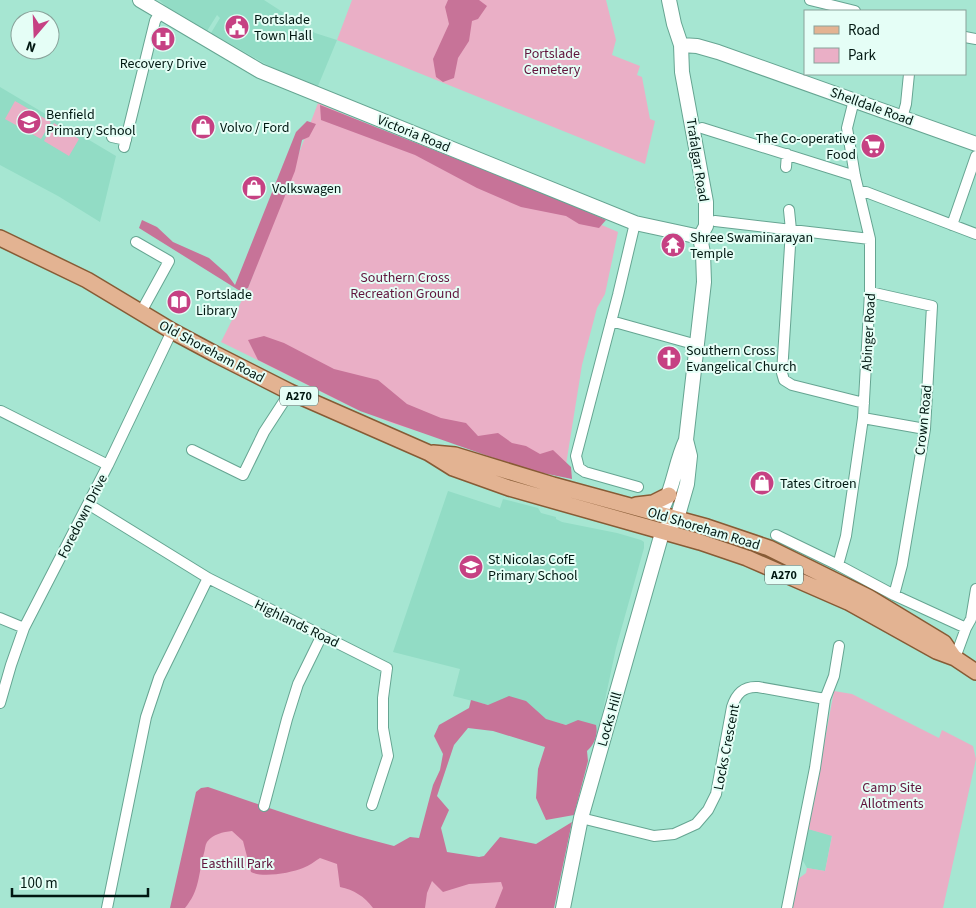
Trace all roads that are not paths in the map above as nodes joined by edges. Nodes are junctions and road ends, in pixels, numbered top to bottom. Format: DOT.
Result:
graph roads {
  1 [pos="140,0"];
  2 [pos="669,0"];
  3 [pos="810,0"];
  4 [pos="851,10"];
  5 [pos="160,12"];
  6 [pos="682,45"];
  7 [pos="910,75"];
  8 [pos="854,100"];
  9 [pos="902,118"];
  10 [pos="702,128"];
  11 [pos="112,137"];
  12 [pos="976,144"];
  13 [pos="787,154"];
  14 [pos="976,156"];
  15 [pos="786,167"];
  16 [pos="855,176"];
  17 [pos="860,192"];
  18 [pos="789,210"];
  19 [pos="715,222"];
  20 [pos="634,223"];
  21 [pos="952,225"];
  22 [pos="791,230"];
  23 [pos="976,234"];
  24 [pos="700,237"];
  25 [pos="870,239"];
  26 [pos="136,242"];
  27 [pos="3,243"];
  28 [pos="870,292"];
  29 [pos="141,312"];
  30 [pos="611,321"];
  31 [pos="172,331"];
  32 [pos="697,345"];
  33 [pos="290,392"];
  34 [pos="864,403"];
  35 [pos="1,411"];
  36 [pos="863,418"];
  37 [pos="925,429"];
  38 [pos="686,440"];
  39 [pos="192,450"];
  40 [pos="429,452"];
  41 [pos="108,465"];
  42 [pos="638,487"];
  43 [pos="669,495"];
  44 [pos="88,504"];
  45 [pos="629,506"];
  46 [pos="660,514"];
  47 [pos="677,519"];
  48 [pos="663,532"];
  49 [pos="776,535"];
  50 [pos="838,565"];
  51 [pos="208,578"];
  52 [pos="976,591"];
  53 [pos="894,595"];
  54 [pos="0,618"];
  55 [pos="24,628"];
  56 [pos="966,628"];
  57 [pos="322,634"];
  58 [pos="840,646"];
  59 [pos="955,658"];
  60 [pos="976,672"];
  61 [pos="824,699"];
  62 [pos="0,703"];
  63 [pos="372,805"];
  64 [pos="264,806"];
  65 [pos="581,818"];
  66 [pos="107,908"];
  67 [pos="563,908"];
  68 [pos="787,908"];
  1 -- 5 [label="main road, Victoria Road"];
  2 -- 6 [label="main road, Trafalgar Road"];
  3 -- 4 [label="street"];
  5 -- 11 [label="street"];
  5 -- 20 [label="main road, Victoria Road"];
  6 -- 8 [label="main road, Shelldale Road"];
  6 -- 24 [label="main road, Trafalgar Road"];
  7 -- 9 [label="street"];
  8 -- 9 [label="main road, Shelldale Road"];
  8 -- 16 [label="street, Abinger Road"];
  9 -- 12 [label="main road, Shelldale Road"];
  10 -- 13 [label="street"];
  13 -- 15 [label="street"];
  13 -- 16 [label="street"];
  14 -- 21 [label="street"];
  16 -- 17 [label="street, Abinger Road"];
  17 -- 21 [label="street"];
  17 -- 25 [label="street, Abinger Road"];
  18 -- 22 [label="street"];
  19 -- 22 [label="street"];
  20 -- 24 [label="main road, Victoria Road"];
  20 -- 30 [label="street"];
  21 -- 23 [label="street"];
  22 -- 25 [label="street"];
  22 -- 34 [label="street"];
  24 -- 32 [label="main road, Trafalgar Road"];
  25 -- 28 [label="street, Abinger Road"];
  26 -- 29 [label="street"];
  27 -- 29 [label="main road, Old Shoreham Road / A270"];
  28 -- 34 [label="street, Abinger Road"];
  28 -- 37 [label="street, Crown Road"];
  29 -- 31 [label="main road, Old Shoreham Road / A270"];
  30 -- 32 [label="street"];
  30 -- 42 [label="street"];
  31 -- 33 [label="main road, Old Shoreham Road / A270"];
  31 -- 41 [label="street, Foredown Drive"];
  32 -- 38 [label="main road, Trafalgar Road"];
  33 -- 39 [label="street"];
  33 -- 40 [label="main road, Old Shoreham Road / A270"];
  34 -- 36 [label="street, Abinger Road"];
  35 -- 41 [label="street"];
  36 -- 37 [label="street"];
  36 -- 50 [label="street, Abinger Road"];
  37 -- 53 [label="street, Crown Road"];
  38 -- 43 [label="main road, Trafalgar Road"];
  38 -- 47 [label="main road, Trafalgar Road"];
  40 -- 45 [label="main road, Old Shoreham Road / A270"];
  40 -- 48 [label="main road, Old Shoreham Road / A270"];
  41 -- 44 [label="street, Foredown Drive"];
  43 -- 45 [label="main road"];
  43 -- 46 [label="main road, Trafalgar Road"];
  44 -- 51 [label="street, Highlands Road"];
  44 -- 55 [label="street, Foredown Drive"];
  45 -- 46 [label="main road, Old Shoreham Road / A270"];
  46 -- 47 [label="main road, Old Shoreham Road / A270"];
  46 -- 48 [label="main road"];
  47 -- 48 [label="main road"];
  47 -- 59 [label="main road, Old Shoreham Road / A270"];
  48 -- 59 [label="main road, Old Shoreham Road / A270"];
  48 -- 65 [label="main road, Locks Hill"];
  49 -- 50 [label="street"];
  50 -- 53 [label="street"];
  51 -- 57 [label="street, Highlands Road"];
  51 -- 66 [label="street"];
  52 -- 56 [label="street"];
  53 -- 56 [label="street"];
  54 -- 55 [label="street"];
  55 -- 62 [label="street, Foredown Drive"];
  56 -- 59 [label="street"];
  57 -- 63 [label="street, Highlands Road"];
  57 -- 64 [label="street"];
  58 -- 61 [label="street"];
  59 -- 60 [label="main road, Old Shoreham Road / A270"];
  61 -- 65 [label="street, Locks Crescent"];
  61 -- 68 [label="street"];
  65 -- 67 [label="main road, Locks Hill"];
}
